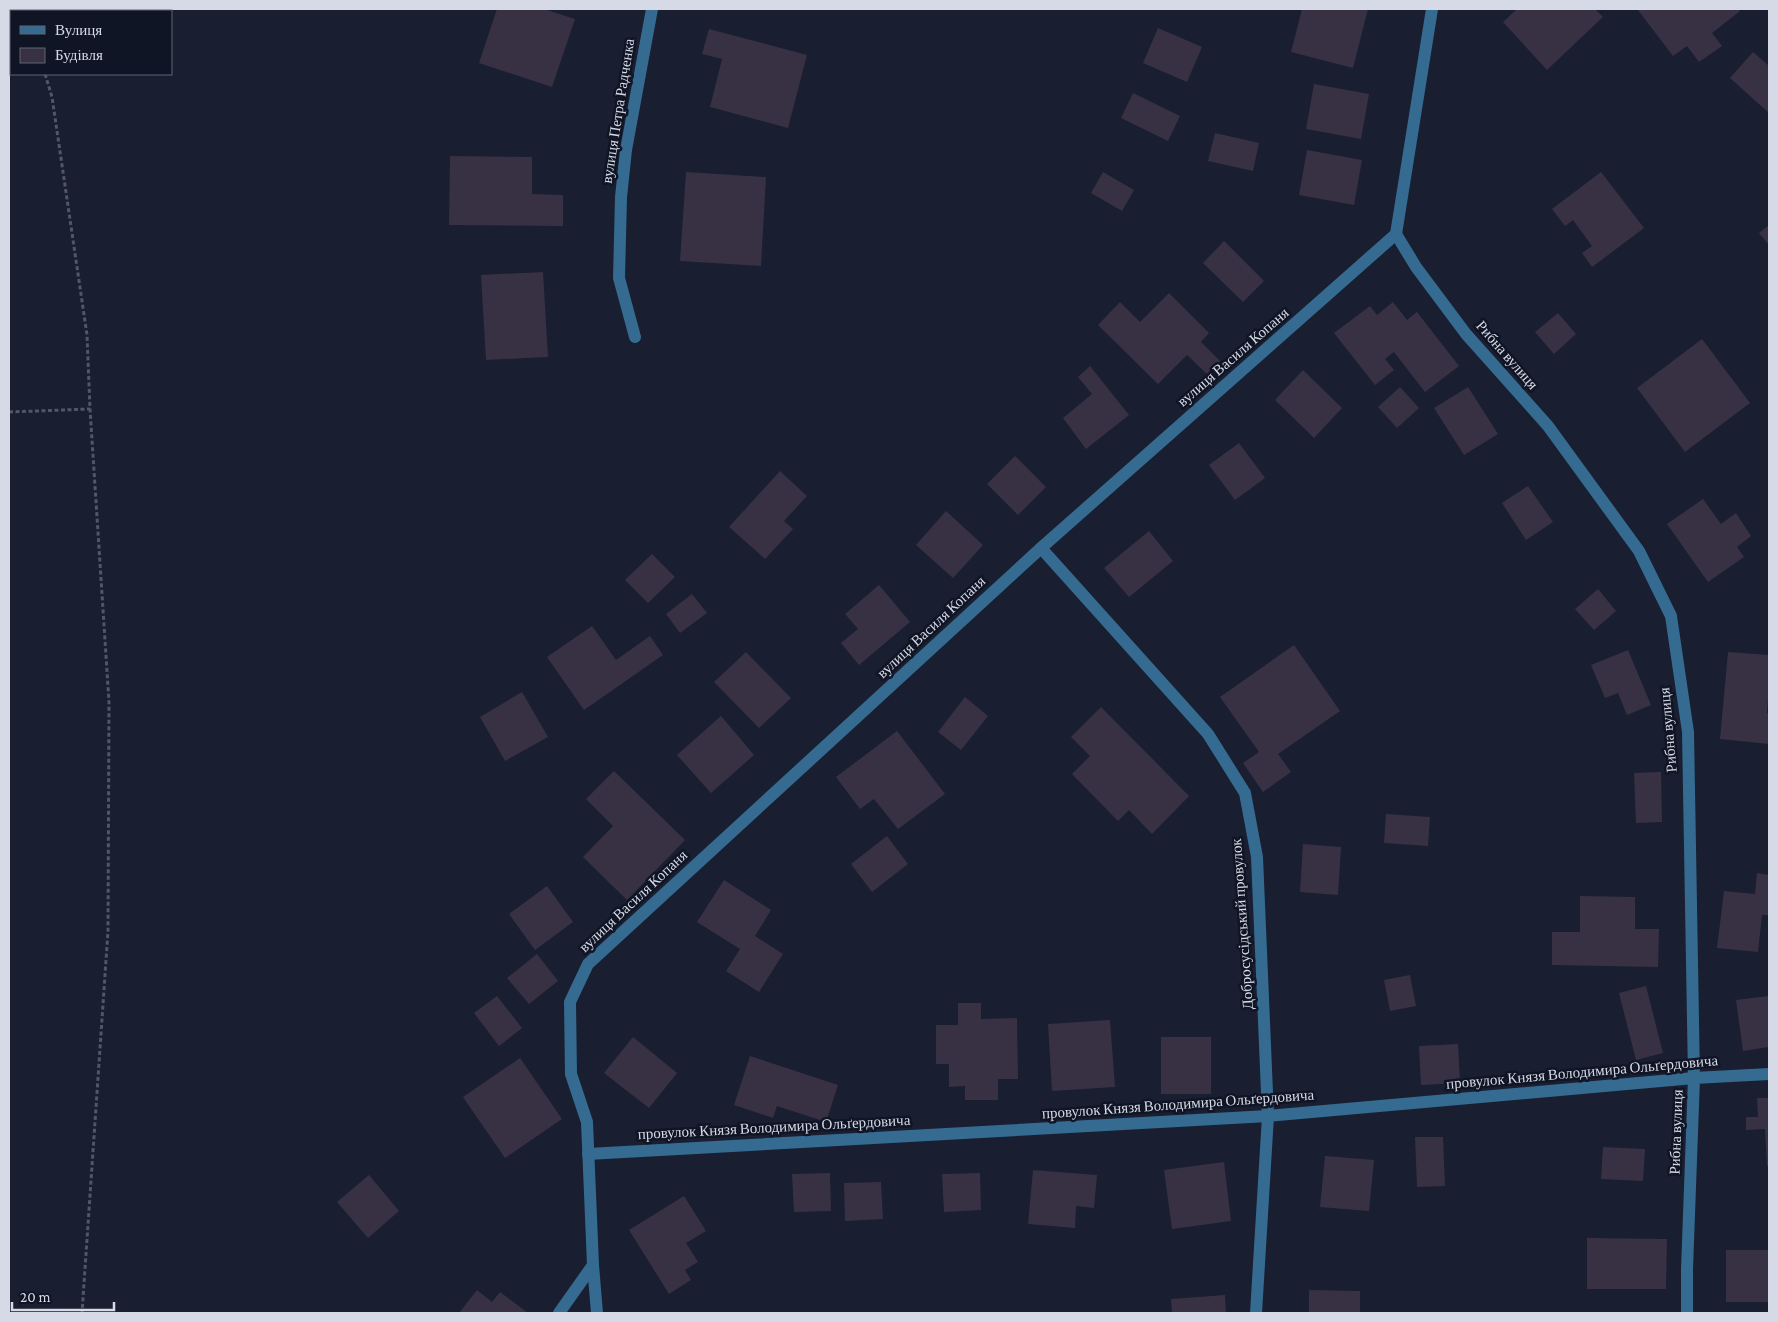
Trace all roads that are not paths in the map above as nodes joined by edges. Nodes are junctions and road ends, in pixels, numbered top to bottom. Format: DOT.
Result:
graph roads {
  1 [pos="652,9"];
  2 [pos="1432,9"];
  3 [pos="1396,234"];
  4 [pos="635,337"];
  5 [pos="1041,548"];
  6 [pos="1769,1074"];
  7 [pos="1694,1078"];
  8 [pos="1268,1116"];
  9 [pos="588,1154"];
  10 [pos="593,1264"];
  11 [pos="559,1313"];
  12 [pos="597,1313"];
  13 [pos="1256,1313"];
  14 [pos="1687,1313"];
  1 -- 4 [label="street, вулиця Петра Радченка"];
  2 -- 3 [label="street"];
  3 -- 5 [label="street, вулиця Василя Копаня"];
  3 -- 7 [label="street, Рибна вулиця"];
  5 -- 8 [label="street, Добросусідський провулок"];
  5 -- 9 [label="street, вулиця Василя Копаня"];
  6 -- 7 [label="street, провулок Князя Володимира Ольґердовича"];
  7 -- 8 [label="street, провулок Князя Володимира Ольґердовича"];
  7 -- 14 [label="street, Рибна вулиця"];
  8 -- 9 [label="street, провулок Князя Володимира Ольґердовича"];
  8 -- 13 [label="street, Добросусідський провулок"];
  9 -- 10 [label="street, вулиця Василя Копаня"];
  10 -- 11 [label="street"];
  10 -- 12 [label="street, вулиця Василя Копаня"];
}
